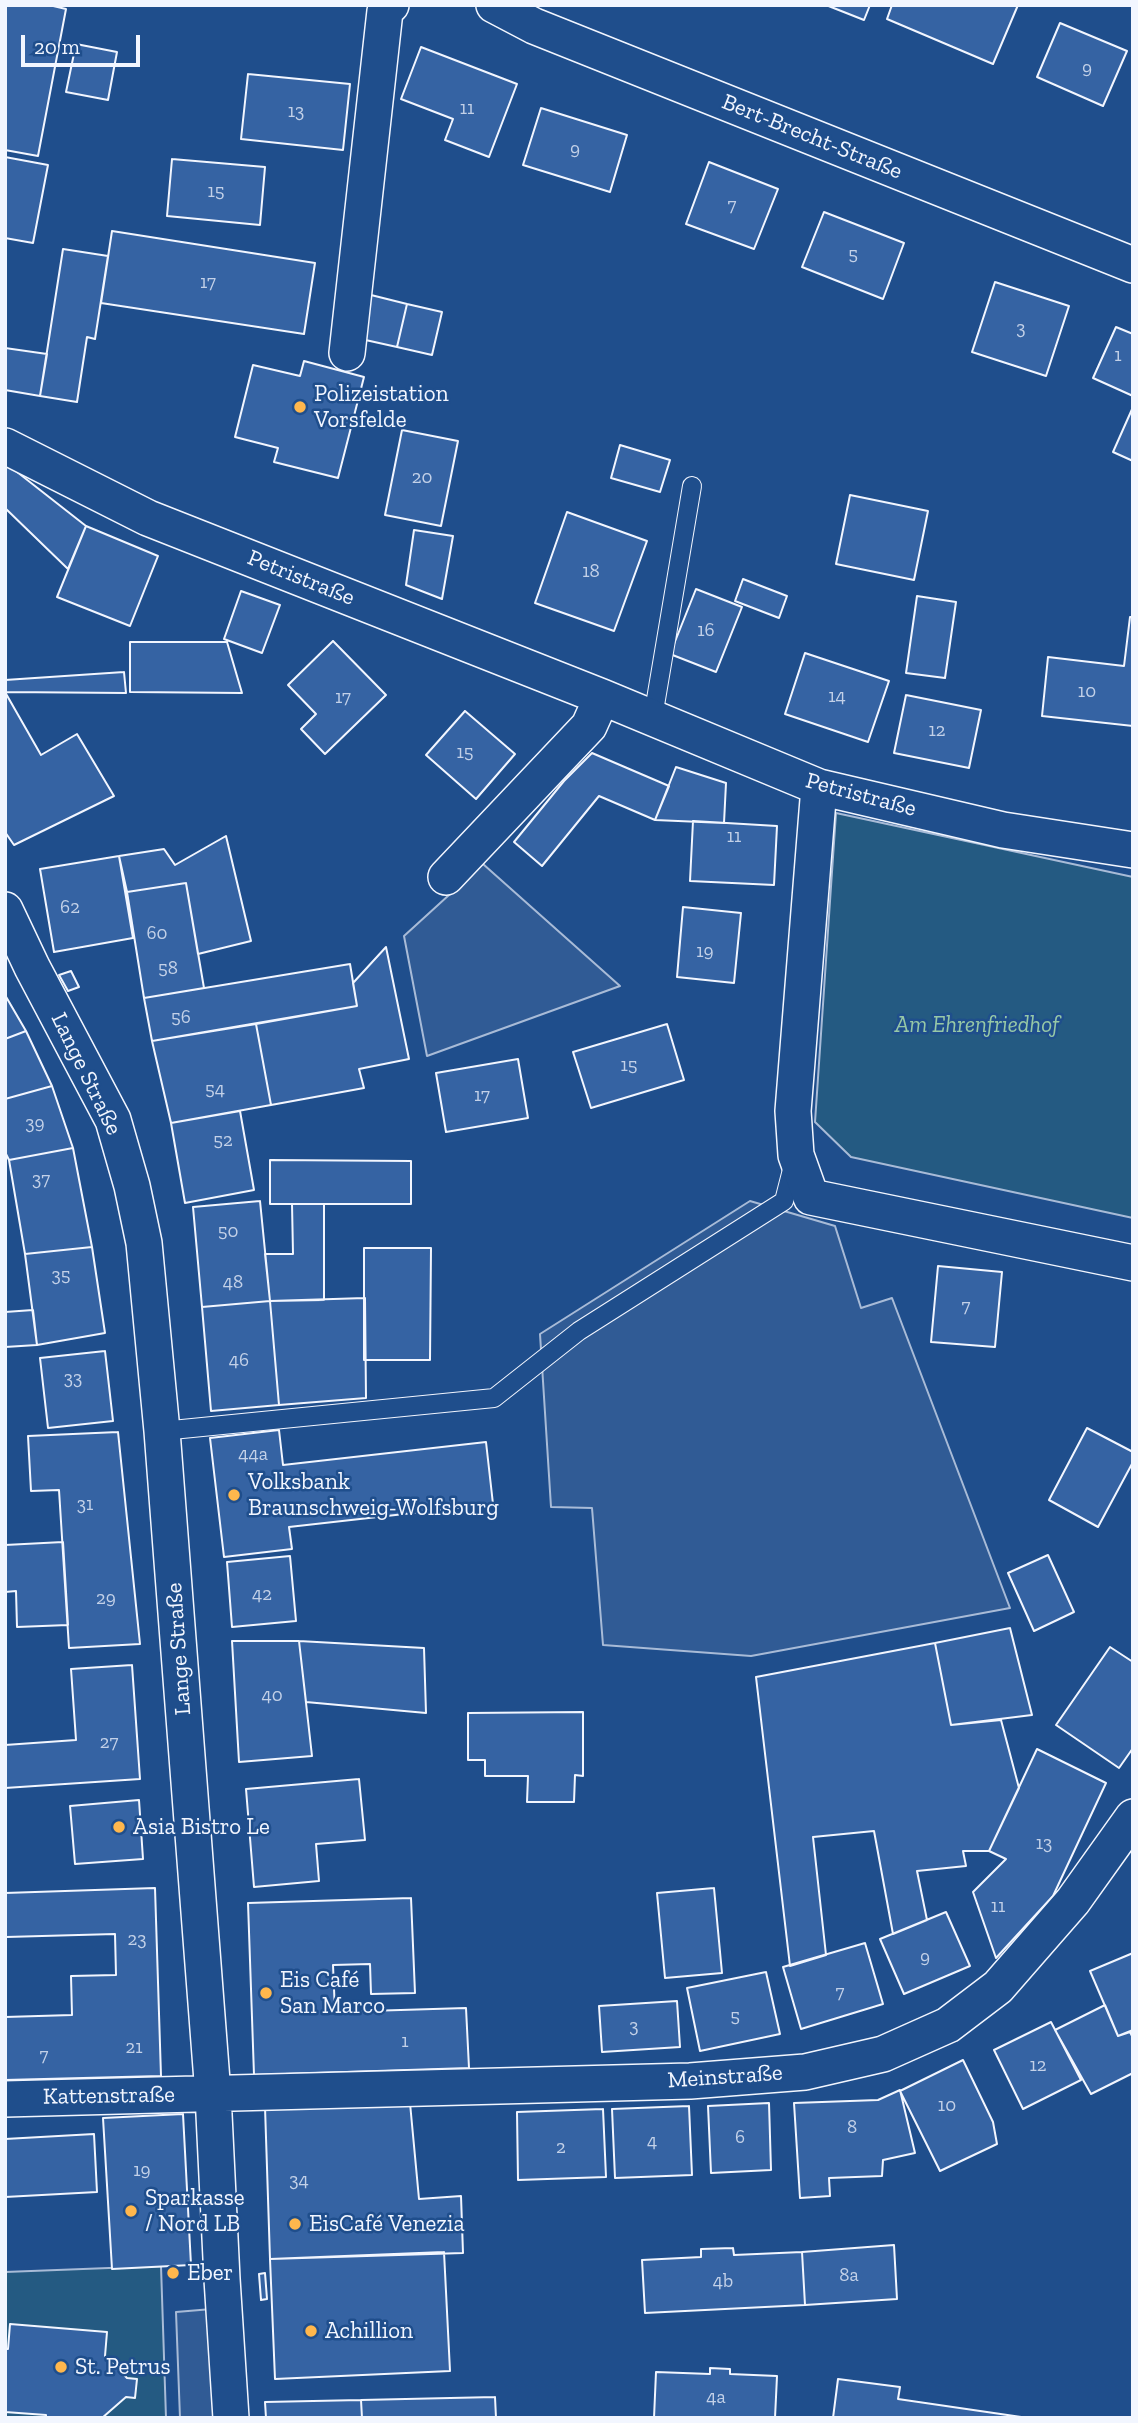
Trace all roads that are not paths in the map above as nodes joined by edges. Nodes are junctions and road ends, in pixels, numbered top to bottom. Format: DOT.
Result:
graph roads {
  1 [pos="391,5"];
  2 [pos="494,5"];
  3 [pos="1133,265"];
  4 [pos="347,353"];
  5 [pos="5,446"];
  6 [pos="692,486"];
  7 [pos="602,697"];
  8 [pos="653,718"];
  9 [pos="819,787"];
  10 [pos="1133,850"];
  11 [pos="446,877"];
  12 [pos="5,910"];
  13 [pos="796,1155"];
  14 [pos="1133,1263"];
  15 [pos="162,1431"];
  16 [pos="1133,1816"];
  17 [pos="213,2094"];
  18 [pos="5,2099"];
  19 [pos="231,2418"];
  1 -- 4 [label="street"];
  2 -- 3 [label="street, Bert-Brecht-Straße"];
  5 -- 7 [label="street, Petristraße"];
  6 -- 8 [label="lane"];
  7 -- 8 [label="street, Petristraße"];
  7 -- 11 [label="street"];
  8 -- 9 [label="street, Petristraße"];
  9 -- 10 [label="street, Petristraße"];
  9 -- 13 [label="street"];
  12 -- 15 [label="street, Lange Straße"];
  13 -- 14 [label="street"];
  13 -- 15 [label="lane"];
  15 -- 17 [label="street, Lange Straße"];
  16 -- 17 [label="street, Meinstraße"];
  17 -- 18 [label="street, Kattenstraße"];
  17 -- 19 [label="street, Lange Straße"];
}
